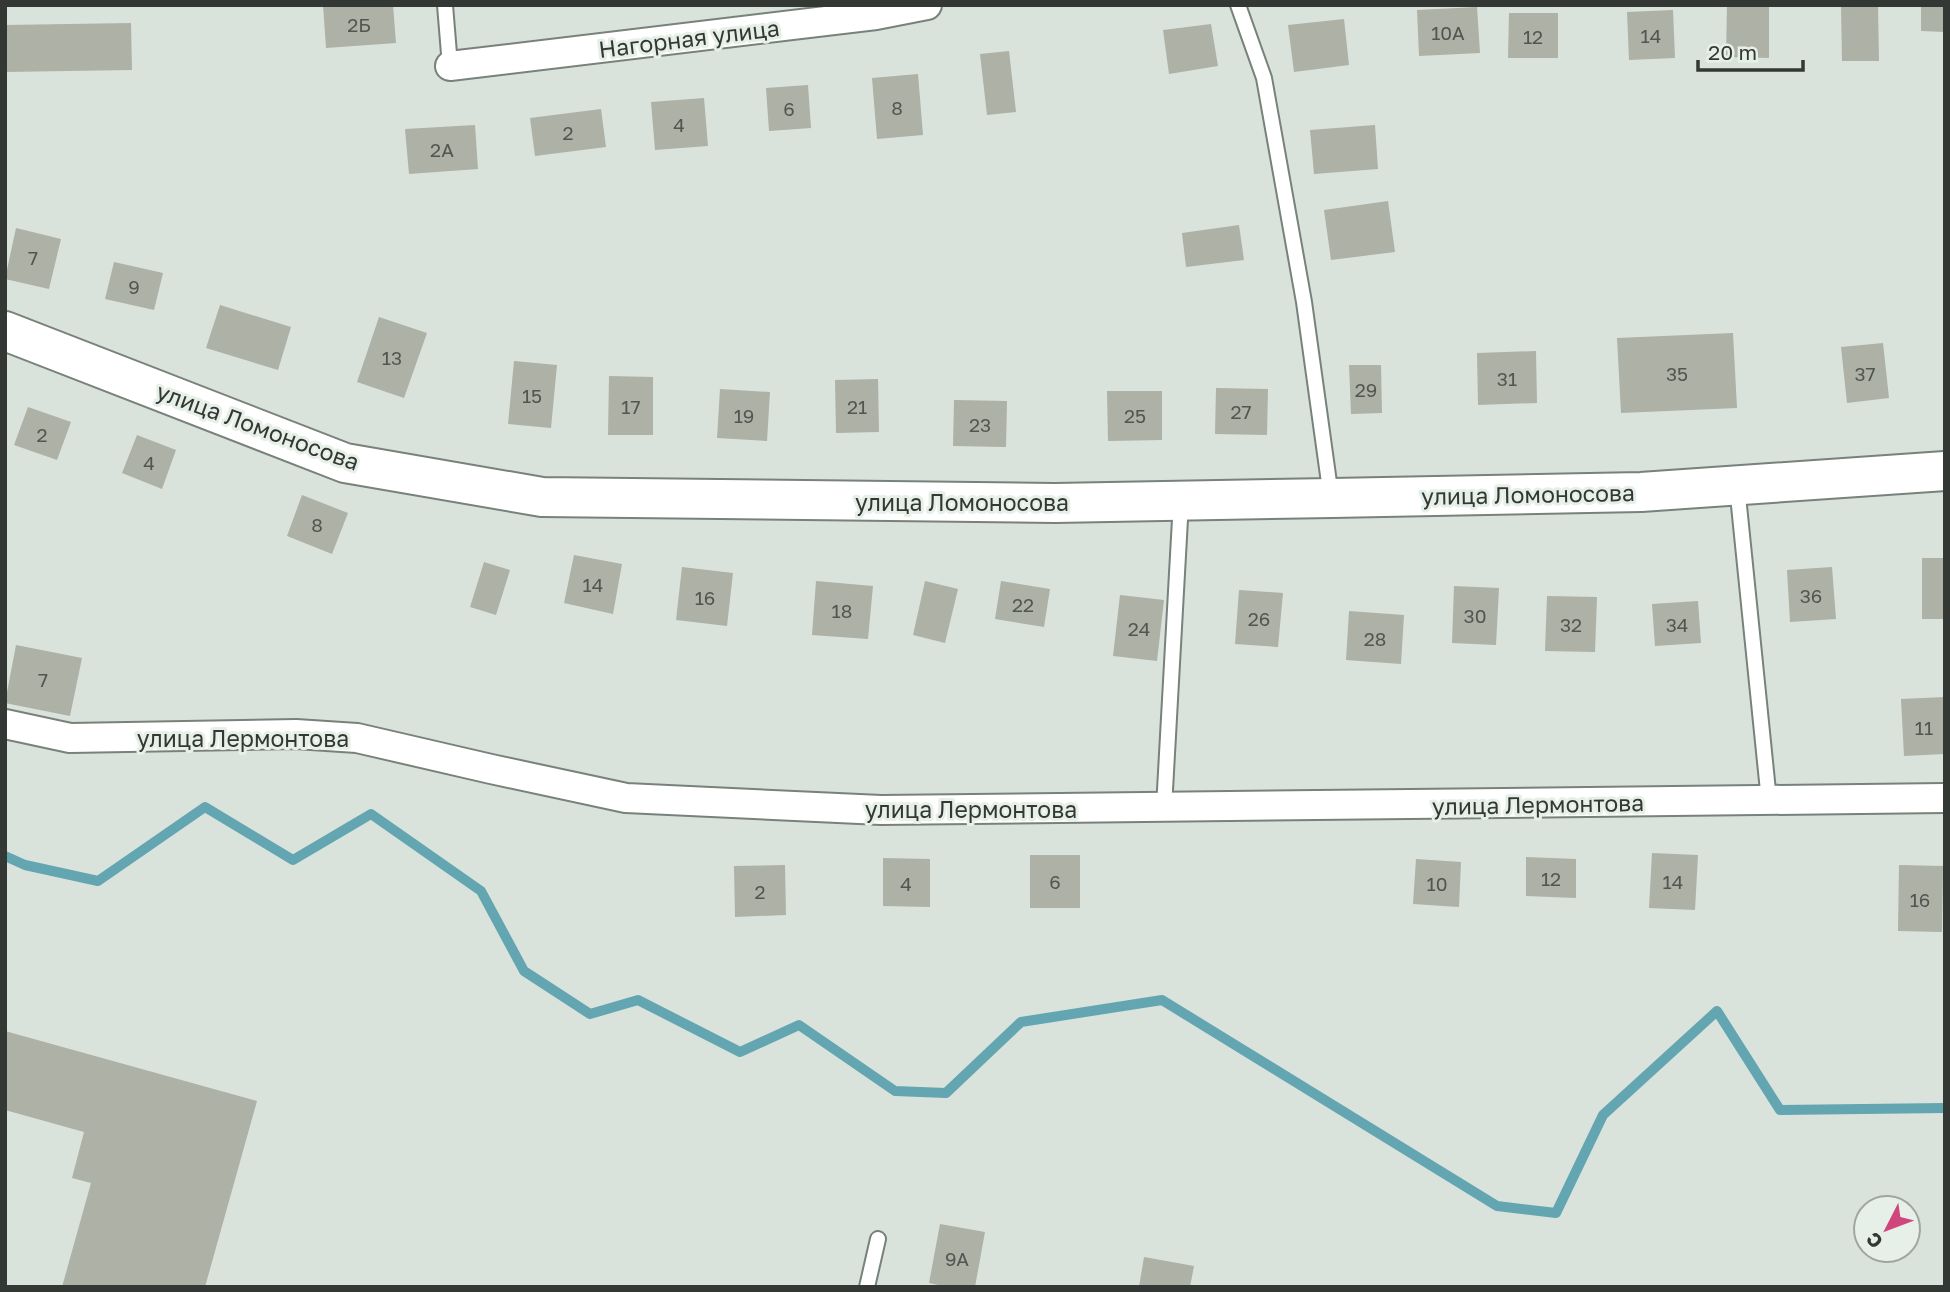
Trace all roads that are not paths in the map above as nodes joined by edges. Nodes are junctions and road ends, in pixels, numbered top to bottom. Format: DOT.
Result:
graph roads {
  1 [pos="445,5"];
  2 [pos="927,5"];
  3 [pos="1238,5"];
  4 [pos="450,66"];
  5 [pos="5,331"];
  6 [pos="1945,471"];
  7 [pos="1737,486"];
  8 [pos="1332,498"];
  9 [pos="1181,501"];
  10 [pos="5,724"];
  11 [pos="1945,799"];
  12 [pos="1769,801"];
  13 [pos="1164,808"];
  14 [pos="878,1239"];
  15 [pos="867,1287"];
  1 -- 4 [label="lane"];
  2 -- 4 [label="street, Нагорная улица"];
  3 -- 8 [label="lane"];
  5 -- 9 [label="main road, улица Ломоносова"];
  6 -- 7 [label="main road, улица Ломоносова"];
  7 -- 8 [label="main road, улица Ломоносова"];
  7 -- 12 [label="lane"];
  8 -- 9 [label="main road, улица Ломоносова"];
  9 -- 13 [label="lane"];
  10 -- 13 [label="street, улица Лермонтова"];
  11 -- 12 [label="street, улица Лермонтова"];
  12 -- 13 [label="street, улица Лермонтова"];
  14 -- 15 [label="lane"];
}
